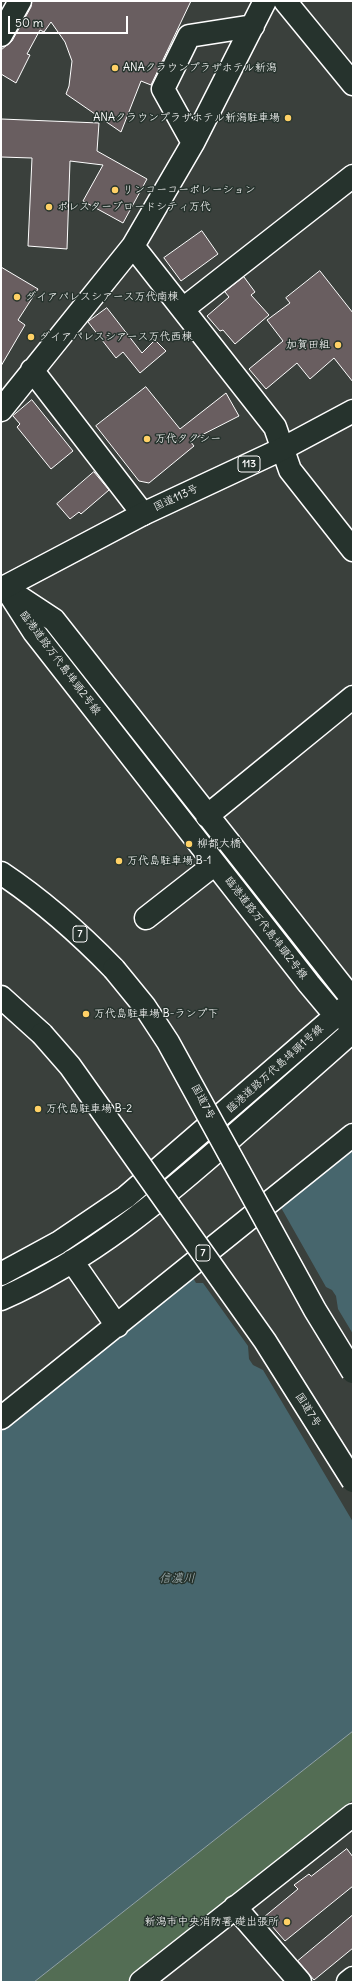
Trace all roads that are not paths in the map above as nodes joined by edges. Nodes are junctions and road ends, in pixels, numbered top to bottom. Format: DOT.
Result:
graph roads {
  1 [pos="20,1"];
  2 [pos="265,1"];
  3 [pos="285,1"];
  4 [pos="253,26"];
  5 [pos="1,35"];
  6 [pos="353,84"];
  7 [pos="193,143"];
  8 [pos="353,176"];
  9 [pos="133,246"];
  10 [pos="183,309"];
  11 [pos="32,370"];
  12 [pos="1,410"];
  13 [pos="353,411"];
  14 [pos="282,449"];
  15 [pos="143,514"];
  16 [pos="353,550"];
  17 [pos="2,587"];
  18 [pos="353,697"];
  19 [pos="207,816"];
  20 [pos="215,864"];
  21 [pos="1,873"];
  22 [pos="146,918"];
  23 [pos="1,997"];
  24 [pos="353,1000"];
  25 [pos="344,1019"];
  26 [pos="353,1031"];
  27 [pos="353,1135"];
  28 [pos="72,1261"];
  29 [pos="1,1274"];
  30 [pos="1,1299"];
  31 [pos="117,1326"];
  32 [pos="353,1372"];
  33 [pos="1,1418"];
  34 [pos="353,1481"];
  35 [pos="353,1815"];
  36 [pos="234,1907"];
  37 [pos="353,1978"];
  38 [pos="141,1982"];
  39 [pos="300,1982"];
  40 [pos="348,1982"];
  1 -- 5 [label="main road"];
  2 -- 4 [label="main road"];
  3 -- 6 [label="main road"];
  4 -- 7 [label="main road"];
  4 -- 7 [label="main road"];
  7 -- 9 [label="main road"];
  8 -- 10 [label="main road"];
  9 -- 10 [label="main road"];
  9 -- 11 [label="main road"];
  10 -- 14 [label="main road"];
  11 -- 12 [label="main road"];
  11 -- 15 [label="main road"];
  13 -- 14 [label="main road, 国道113号 / 113"];
  14 -- 15 [label="main road, 国道113号 / 113"];
  14 -- 16 [label="main road"];
  15 -- 17 [label="main road, 国道113号 / 113"];
  17 -- 19 [label="main road, 臨港道路万代島埠頭2号線"];
  17 -- 20 [label="main road, 臨港道路万代島埠頭2号線"];
  18 -- 19 [label="main road"];
  19 -- 24 [label="main road, 臨港道路万代島埠頭2号線"];
  20 -- 22 [label="main road"];
  20 -- 25 [label="main road, 臨港道路万代島埠頭2号線"];
  21 -- 32 [label="main road, 国道7号 / 7, bridge"];
  23 -- 34 [label="main road, 国道7号 / 7, bridge"];
  24 -- 25 [label="main road, 臨港道路万代島埠頭1号線"];
  25 -- 29 [label="main road, 臨港道路万代島埠頭1号線"];
  26 -- 28 [label="main road, 臨港道路万代島埠頭1号線"];
  27 -- 31 [label="main road"];
  28 -- 30 [label="main road, 臨港道路万代島埠頭1号線"];
  28 -- 31 [label="main road"];
  31 -- 33 [label="main road"];
  35 -- 36 [label="main road"];
  36 -- 38 [label="main road"];
  36 -- 39 [label="main road"];
  37 -- 40 [label="main road"];
}
